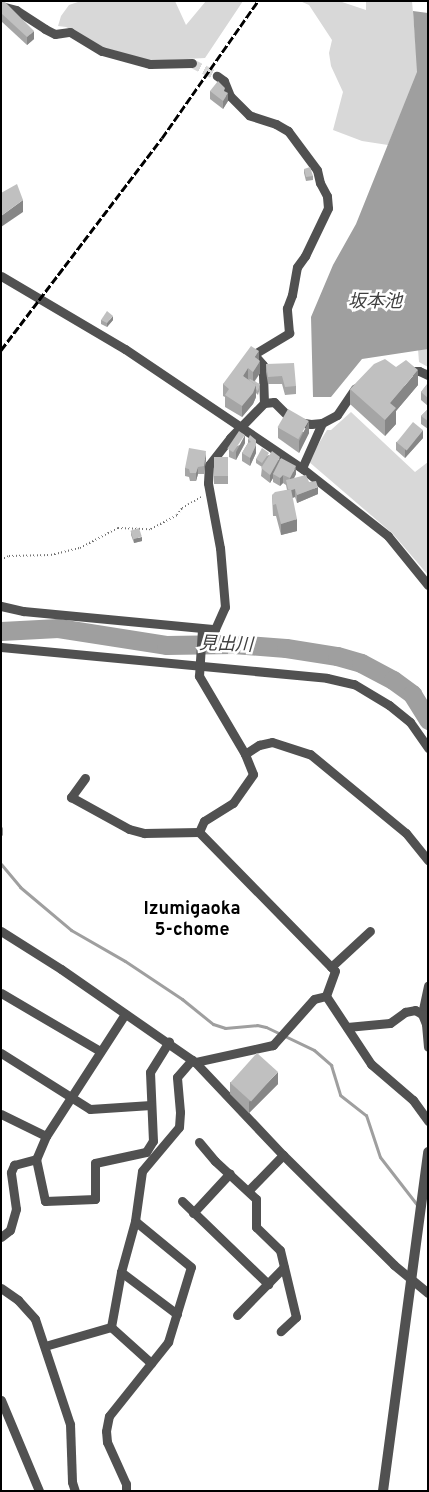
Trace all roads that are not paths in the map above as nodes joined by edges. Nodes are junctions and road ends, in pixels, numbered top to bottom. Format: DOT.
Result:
graph roads {
  1 [pos="1,6"];
  2 [pos="192,63"];
  3 [pos="218,76"];
  4 [pos="1,276"];
  5 [pos="401,371"];
  6 [pos="428,375"];
  7 [pos="366,379"];
  8 [pos="264,402"];
  9 [pos="322,423"];
  10 [pos="242,427"];
  11 [pos="302,468"];
  12 [pos="428,585"];
  13 [pos="1,606"];
  14 [pos="202,629"];
  15 [pos="1,647"];
  16 [pos="199,666"];
  17 [pos="428,748"];
  18 [pos="245,754"];
  19 [pos="85,778"];
  20 [pos="199,832"];
  21 [pos="428,860"];
  22 [pos="1,931"];
  23 [pos="370,931"];
  24 [pos="331,967"];
  25 [pos="428,986"];
  26 [pos="1,993"];
  27 [pos="326,996"];
  28 [pos="125,1014"];
  29 [pos="422,1014"];
  30 [pos="347,1027"];
  31 [pos="169,1042"];
  32 [pos="428,1047"];
  33 [pos="100,1051"];
  34 [pos="1,1053"];
  35 [pos="193,1061"];
  36 [pos="70,1098"];
  37 [pos="151,1106"];
  38 [pos="1,1114"];
  39 [pos="428,1121"];
  40 [pos="46,1136"];
  41 [pos="199,1142"];
  42 [pos="428,1152"];
  43 [pos="282,1154"];
  44 [pos="36,1159"];
  45 [pos="230,1174"];
  46 [pos="249,1190"];
  47 [pos="182,1202"];
  48 [pos="193,1212"];
  49 [pos="135,1221"];
  50 [pos="1,1236"];
  51 [pos="284,1267"];
  52 [pos="120,1272"];
  53 [pos="412,1280"];
  54 [pos="268,1284"];
  55 [pos="1,1288"];
  56 [pos="428,1293"];
  57 [pos="177,1314"];
  58 [pos="237,1315"];
  59 [pos="111,1327"];
  60 [pos="282,1331"];
  61 [pos="45,1346"];
  62 [pos="151,1364"];
  63 [pos="1,1400"];
  64 [pos="39,1491"];
  65 [pos="75,1491"];
  66 [pos="126,1491"];
  67 [pos="383,1491"];
  1 -- 2 [label="street"];
  3 -- 8 [label="street"];
  4 -- 10 [label="street"];
  5 -- 6 [label="street"];
  7 -- 9 [label="street"];
  8 -- 9 [label="street"];
  8 -- 10 [label="street"];
  9 -- 11 [label="street"];
  10 -- 11 [label="street"];
  10 -- 14 [label="street"];
  11 -- 12 [label="street"];
  13 -- 14 [label="street"];
  14 -- 16 [label="street"];
  15 -- 16 [label="street"];
  16 -- 17 [label="street"];
  16 -- 18 [label="street"];
  18 -- 20 [label="street"];
  18 -- 21 [label="street"];
  19 -- 20 [label="street"];
  20 -- 24 [label="street"];
  22 -- 28 [label="street"];
  23 -- 24 [label="street"];
  24 -- 27 [label="street"];
  25 -- 29 [label="street"];
  26 -- 33 [label="street"];
  27 -- 30 [label="street"];
  27 -- 35 [label="street"];
  28 -- 31 [label="street"];
  28 -- 33 [label="street"];
  29 -- 30 [label="street"];
  29 -- 32 [label="street"];
  30 -- 39 [label="street"];
  31 -- 35 [label="street"];
  31 -- 37 [label="street"];
  33 -- 36 [label="street"];
  34 -- 36 [label="street"];
  35 -- 43 [label="street"];
  35 -- 49 [label="street"];
  36 -- 37 [label="street"];
  36 -- 40 [label="street"];
  37 -- 44 [label="street"];
  38 -- 40 [label="street"];
  40 -- 44 [label="street"];
  41 -- 45 [label="street"];
  42 -- 53 [label="street"];
  43 -- 46 [label="street"];
  43 -- 53 [label="street"];
  44 -- 50 [label="street"];
  45 -- 46 [label="street"];
  45 -- 48 [label="street"];
  46 -- 51 [label="street"];
  47 -- 48 [label="street"];
  48 -- 54 [label="street"];
  49 -- 52 [label="street"];
  49 -- 57 [label="street"];
  51 -- 54 [label="street"];
  51 -- 60 [label="street"];
  52 -- 57 [label="street"];
  52 -- 59 [label="street"];
  53 -- 56 [label="street"];
  53 -- 67 [label="street"];
  54 -- 58 [label="street"];
  55 -- 61 [label="street"];
  57 -- 62 [label="street"];
  59 -- 61 [label="street"];
  59 -- 62 [label="street"];
  61 -- 65 [label="street"];
  62 -- 66 [label="street"];
  63 -- 64 [label="street"];
}
